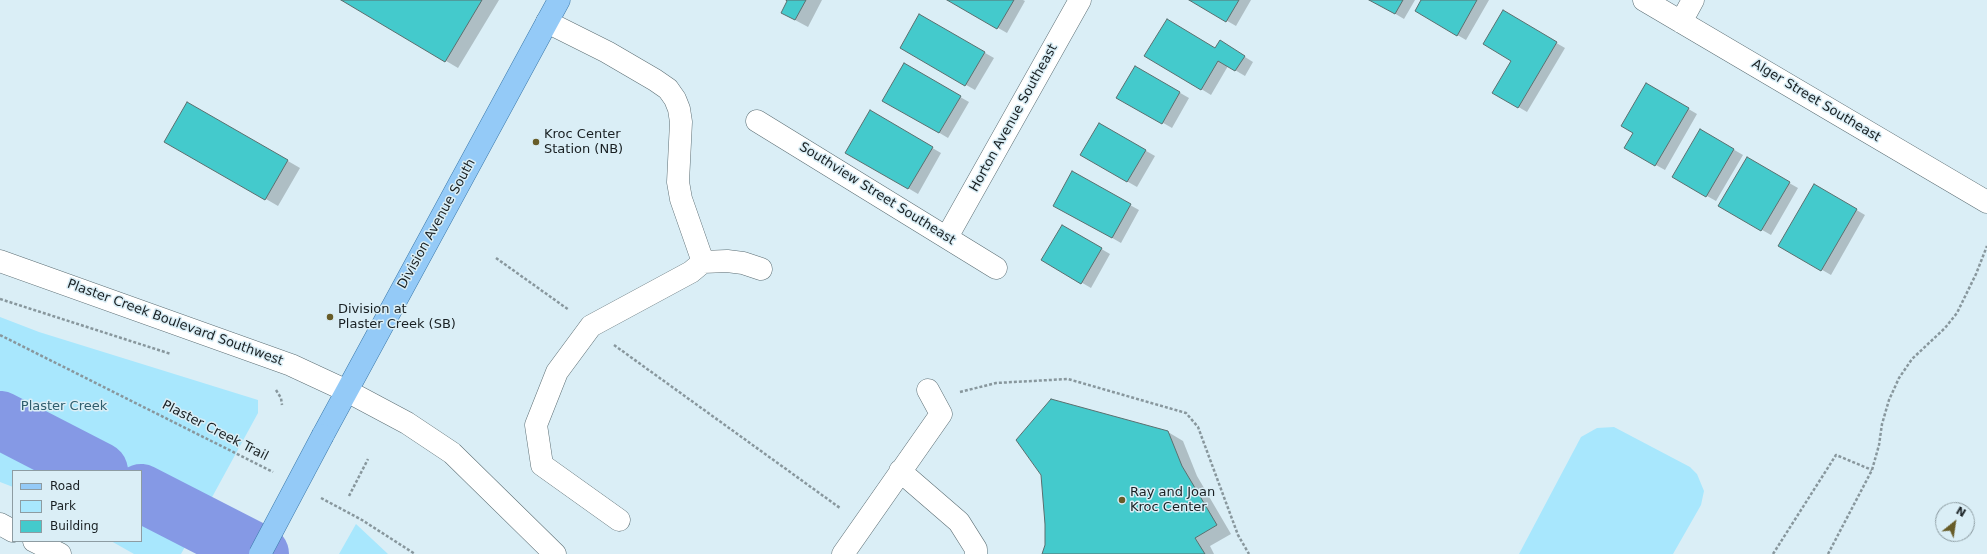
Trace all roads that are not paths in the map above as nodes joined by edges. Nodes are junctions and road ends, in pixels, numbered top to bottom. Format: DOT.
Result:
graph roads {
  1 [pos="559,0"];
  2 [pos="1080,0"];
  3 [pos="1644,0"];
  4 [pos="1693,0"];
  5 [pos="547,22"];
  6 [pos="1681,22"];
  7 [pos="757,120"];
  8 [pos="1987,202"];
  9 [pos="948,237"];
  10 [pos="0,261"];
  11 [pos="703,262"];
  12 [pos="996,268"];
  13 [pos="762,269"];
  14 [pos="347,391"];
  15 [pos="930,394"];
  16 [pos="900,471"];
  17 [pos="619,520"];
  18 [pos="0,524"];
  19 [pos="12,530"];
  20 [pos="36,542"];
  21 [pos="60,554"];
  22 [pos="260,554"];
  23 [pos="555,554"];
  24 [pos="843,554"];
  25 [pos="976,554"];
  1 -- 5 [label="main road, Division Avenue South"];
  2 -- 9 [label="street, Horton Avenue Southeast"];
  3 -- 6 [label="street, Alger Street Southeast"];
  4 -- 6 [label="street"];
  5 -- 11 [label="street"];
  5 -- 14 [label="main road, Division Avenue South"];
  6 -- 8 [label="street, Alger Street Southeast"];
  7 -- 9 [label="street, Southview Street Southeast"];
  9 -- 12 [label="street, Southview Street Southeast"];
  10 -- 14 [label="street, Plaster Creek Boulevard Southwest"];
  11 -- 13 [label="street"];
  11 -- 17 [label="street"];
  14 -- 22 [label="main road, Division Avenue South, bridge"];
  14 -- 23 [label="street, Plaster Creek Boulevard Southwest"];
  15 -- 16 [label="street"];
  16 -- 24 [label="street"];
  16 -- 25 [label="street"];
  18 -- 19 [label="street"];
  20 -- 21 [label="street"];
}
